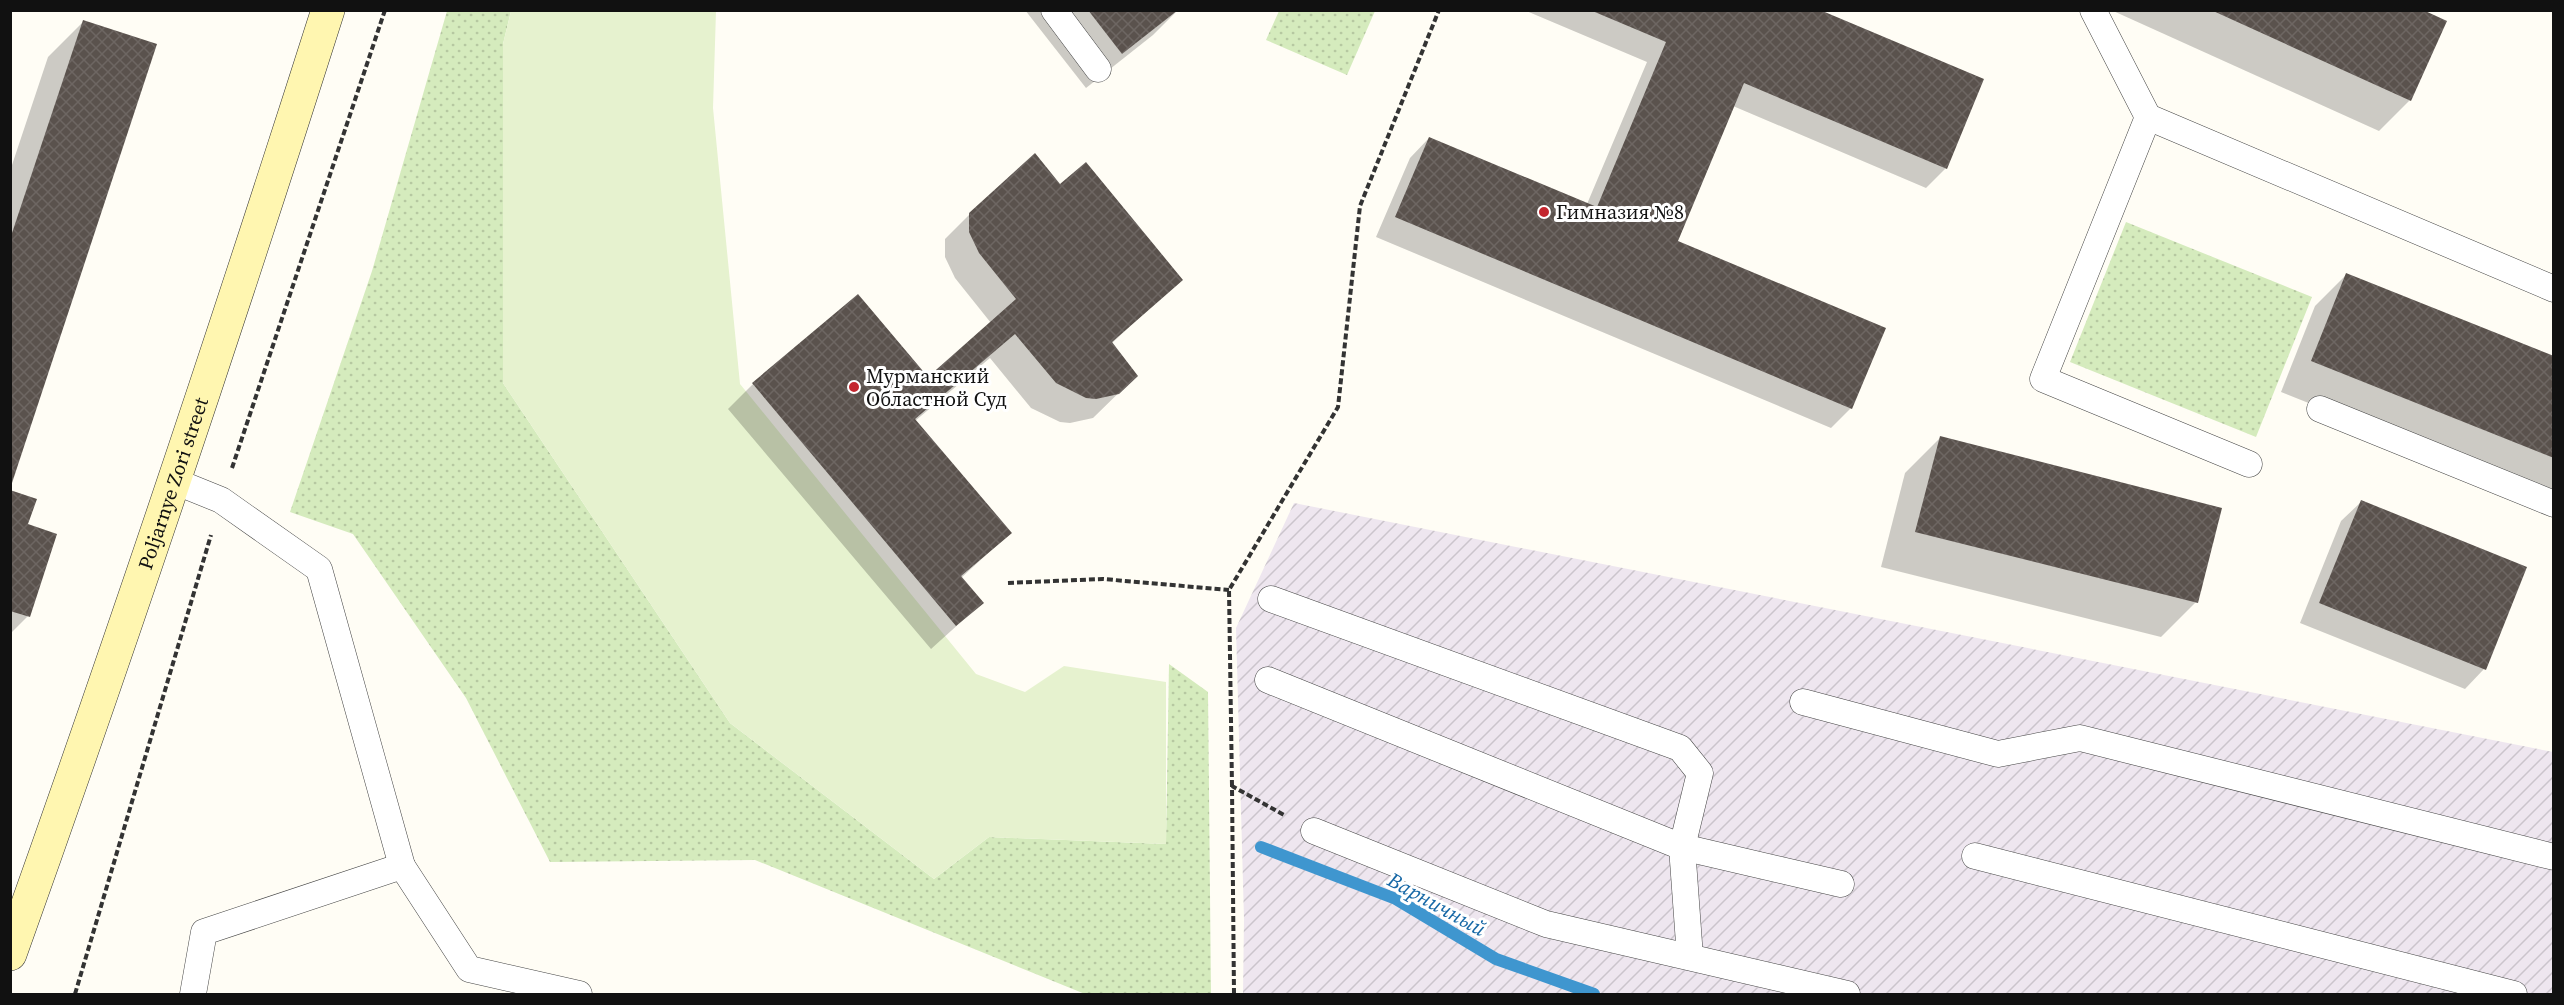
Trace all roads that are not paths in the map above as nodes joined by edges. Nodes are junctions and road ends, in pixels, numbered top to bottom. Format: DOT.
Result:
graph roads {
  1 [pos="328,10"];
  2 [pos="1054,10"];
  3 [pos="2093,10"];
  4 [pos="1098,69"];
  5 [pos="2148,117"];
  6 [pos="2553,289"];
  7 [pos="2320,409"];
  8 [pos="2249,464"];
  9 [pos="174,482"];
  10 [pos="2553,504"];
  11 [pos="1271,599"];
  12 [pos="1268,680"];
  13 [pos="1803,702"];
  14 [pos="1314,831"];
  15 [pos="1682,847"];
  16 [pos="1975,856"];
  17 [pos="2553,857"];
  18 [pos="402,866"];
  19 [pos="1841,884"];
  20 [pos="10,954"];
  21 [pos="1690,957"];
  22 [pos="193,994"];
  23 [pos="579,994"];
  24 [pos="1847,994"];
  25 [pos="2514,994"];
  1 -- 9 [label="main road, Poljarnye Zori street"];
  2 -- 4 [label="lane"];
  3 -- 5 [label="lane"];
  5 -- 6 [label="lane"];
  5 -- 8 [label="lane"];
  7 -- 10 [label="lane"];
  9 -- 18 [label="lane"];
  9 -- 20 [label="main road, Poljarnye Zori street"];
  11 -- 15 [label="lane"];
  12 -- 15 [label="lane"];
  13 -- 17 [label="lane"];
  14 -- 21 [label="lane"];
  15 -- 19 [label="lane"];
  15 -- 21 [label="lane"];
  16 -- 25 [label="lane"];
  18 -- 22 [label="lane"];
  18 -- 23 [label="lane"];
  21 -- 24 [label="lane"];
}
